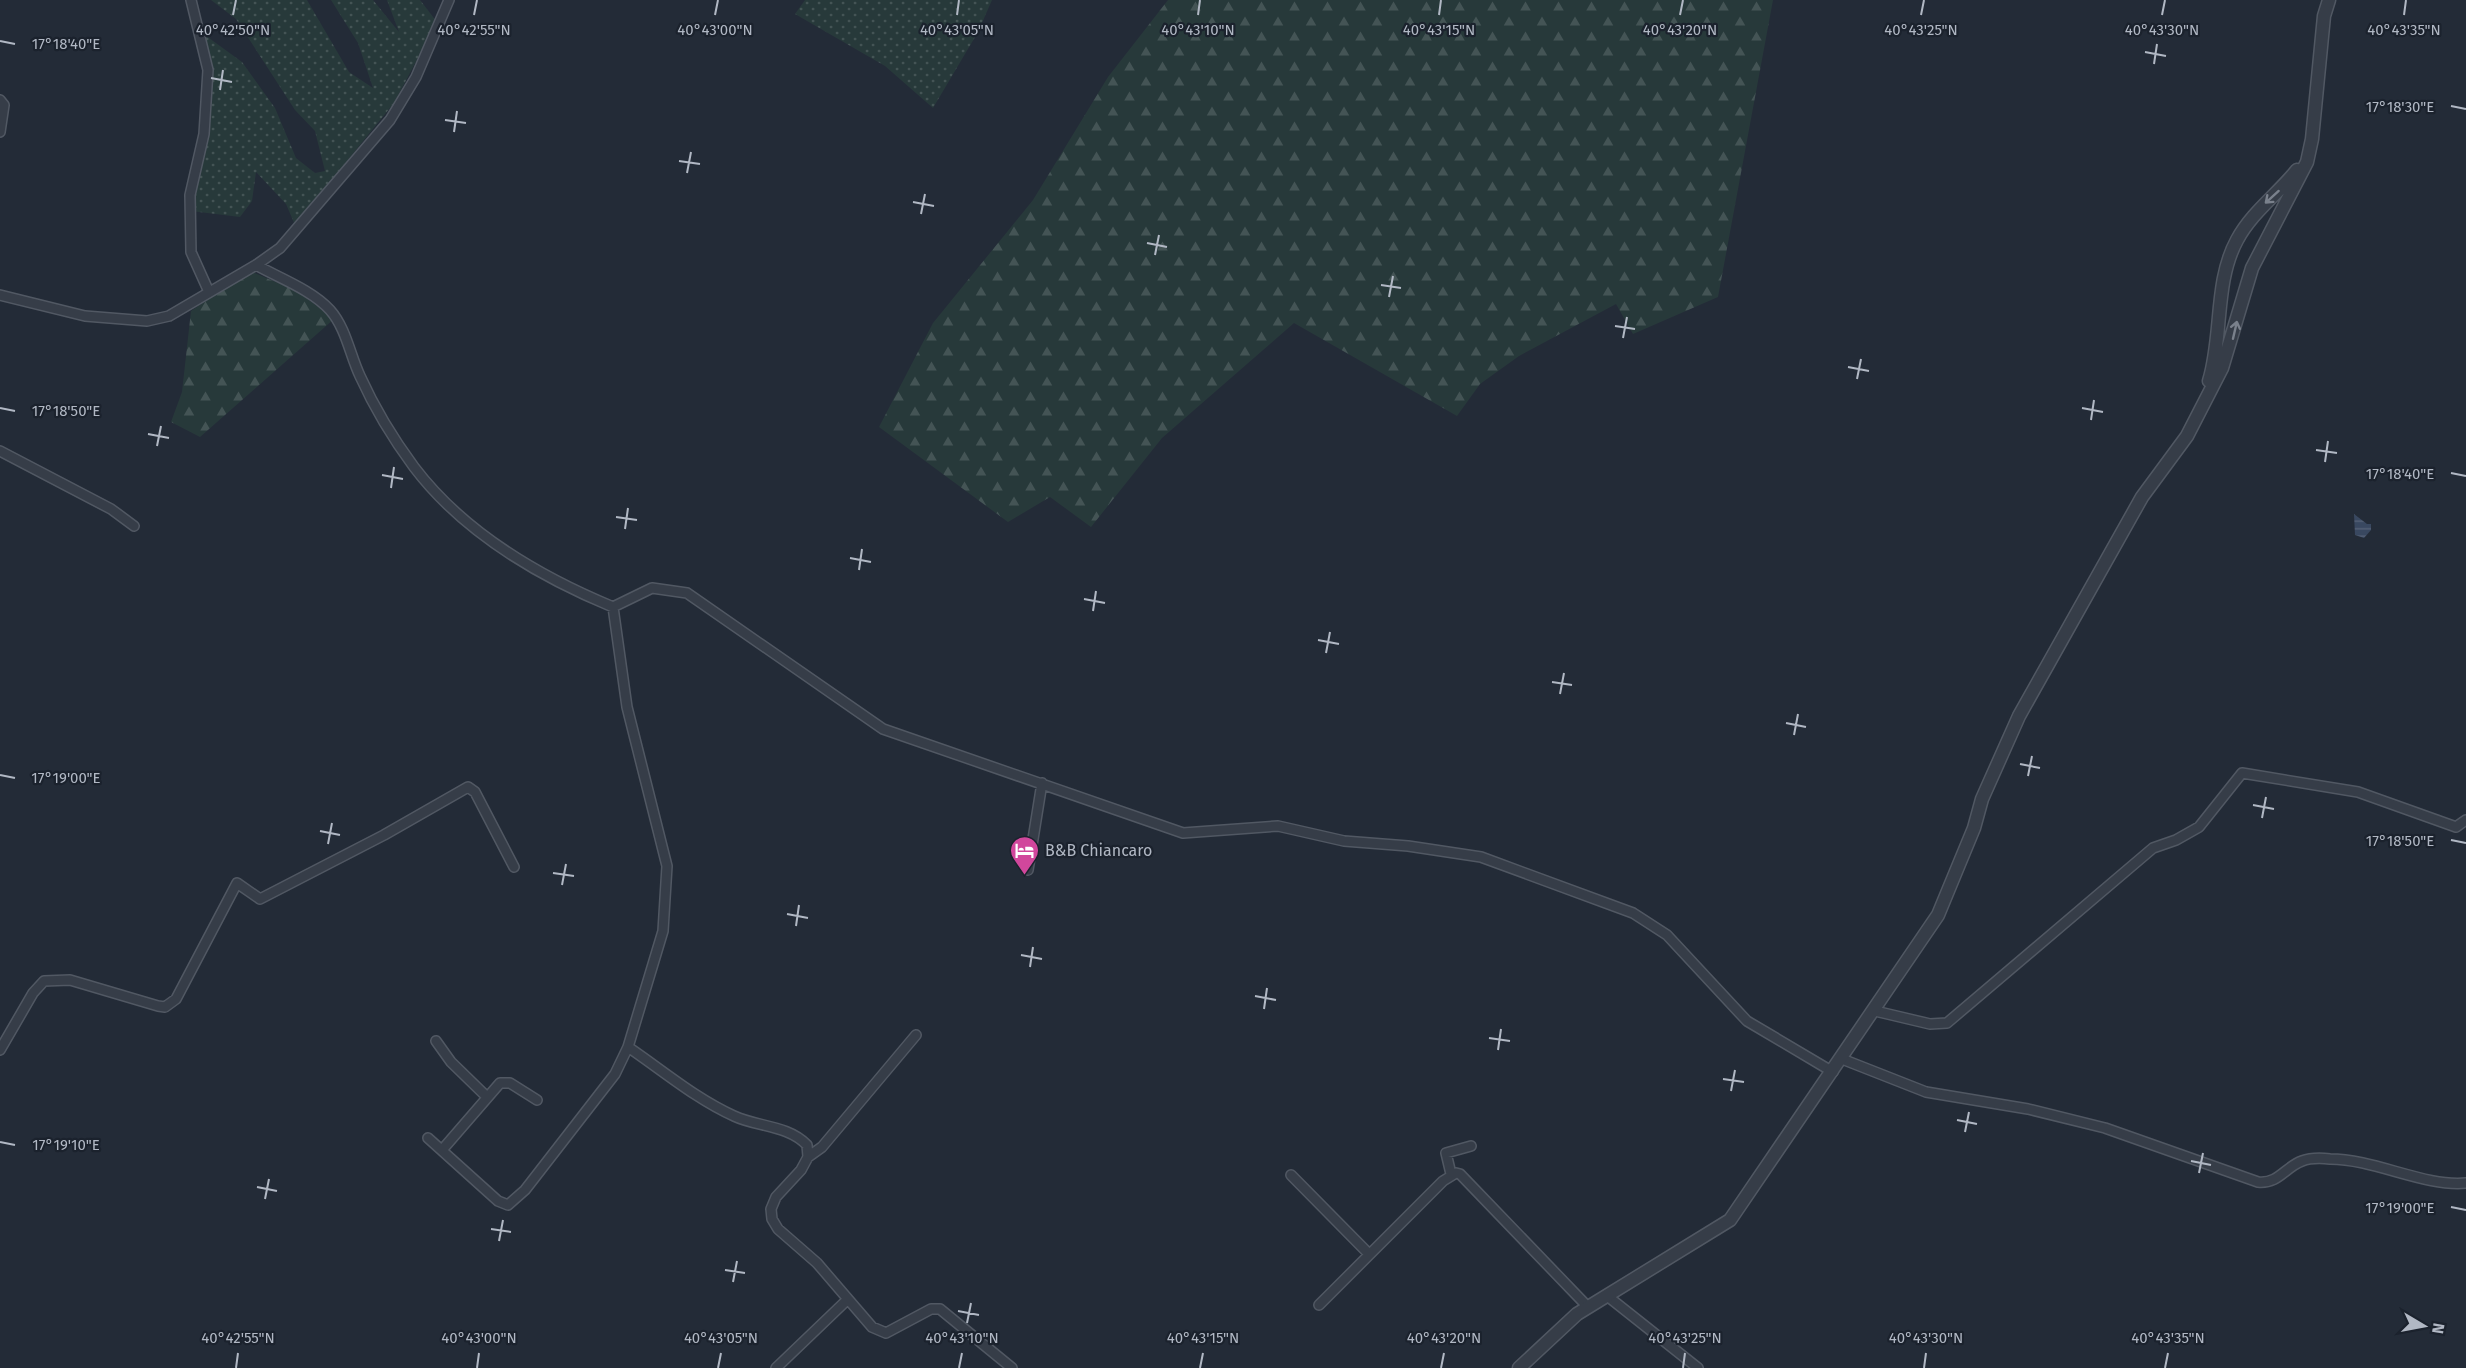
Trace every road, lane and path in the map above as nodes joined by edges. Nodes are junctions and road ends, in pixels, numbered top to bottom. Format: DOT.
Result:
graph roads {
  1 [pos="191,0"];
  2 [pos="449,0"];
  3 [pos="2329,0"];
  4 [pos="0,100"];
  5 [pos="0,132"];
  6 [pos="2309,152"];
  7 [pos="256,265"];
  8 [pos="209,292"];
  9 [pos="0,295"];
  10 [pos="2203,402"];
  11 [pos="0,451"];
  12 [pos="134,526"];
  13 [pos="613,607"];
  14 [pos="1042,783"];
  15 [pos="2466,820"];
  16 [pos="514,867"];
  17 [pos="1028,870"];
  18 [pos="1875,1011"];
  19 [pos="916,1035"];
  20 [pos="436,1041"];
  21 [pos="628,1047"];
  22 [pos="0,1050"];
  23 [pos="1842,1059"];
  24 [pos="1833,1072"];
  25 [pos="487,1096"];
  26 [pos="537,1100"];
  27 [pos="428,1138"];
  28 [pos="1471,1146"];
  29 [pos="442,1150"];
  30 [pos="808,1157"];
  31 [pos="1451,1174"];
  32 [pos="1291,1175"];
  33 [pos="2466,1183"];
  34 [pos="1369,1254"];
  35 [pos="1606,1295"];
  36 [pos="847,1300"];
  37 [pos="1319,1305"];
  38 [pos="1588,1307"];
  39 [pos="776,1368"];
  40 [pos="1012,1368"];
  41 [pos="1519,1368"];
  42 [pos="1698,1368"];
  1 -- 8 [label="street"];
  2 -- 7 [label="street"];
  3 -- 6 [label="street"];
  4 -- 5 [label="street"];
  10 -- 6 [label="street, one-way"];
  6 -- 10 [label="street, one-way"];
  7 -- 8 [label="street"];
  7 -- 13 [label="street"];
  8 -- 9 [label="street"];
  10 -- 18 [label="street"];
  11 -- 12 [label="street"];
  13 -- 14 [label="street"];
  13 -- 21 [label="street"];
  14 -- 17 [label="street"];
  14 -- 24 [label="street"];
  15 -- 18 [label="street"];
  16 -- 22 [label="street"];
  18 -- 23 [label="street"];
  19 -- 30 [label="street"];
  20 -- 25 [label="street"];
  21 -- 29 [label="street"];
  21 -- 30 [label="street"];
  23 -- 24 [label="street"];
  23 -- 33 [label="street"];
  24 -- 35 [label="street"];
  25 -- 26 [label="street"];
  25 -- 29 [label="street"];
  27 -- 29 [label="street"];
  28 -- 31 [label="street"];
  30 -- 36 [label="street"];
  31 -- 34 [label="street"];
  31 -- 38 [label="street"];
  32 -- 34 [label="street"];
  34 -- 37 [label="street"];
  35 -- 38 [label="street"];
  35 -- 42 [label="street"];
  36 -- 39 [label="street"];
  36 -- 40 [label="street"];
  38 -- 41 [label="street"];
}
